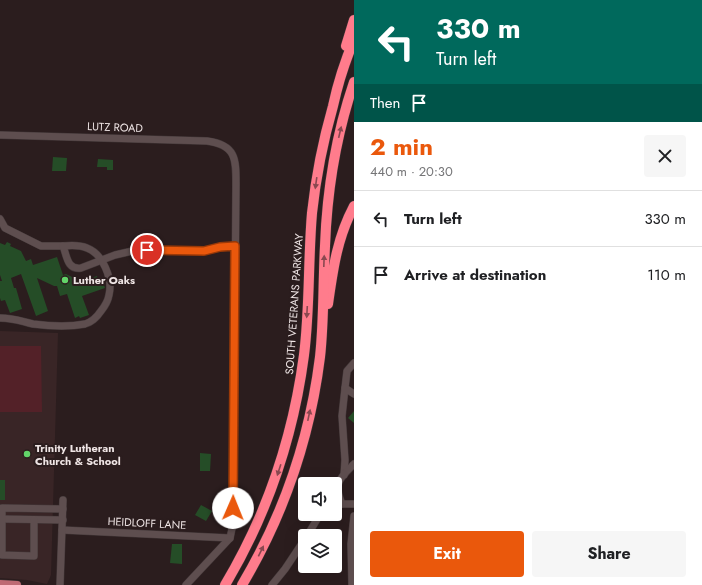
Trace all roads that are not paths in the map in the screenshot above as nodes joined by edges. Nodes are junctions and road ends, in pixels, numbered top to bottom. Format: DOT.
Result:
graph roads {
  1 [pos="354,20"];
  2 [pos="354,40"];
  3 [pos="354,82"];
  4 [pos="0,135"];
  5 [pos="322,144"];
  6 [pos="354,206"];
  7 [pos="0,219"];
  8 [pos="63,246"];
  9 [pos="235,246"];
  10 [pos="102,260"];
  11 [pos="0,318"];
  12 [pos="320,356"];
  13 [pos="354,363"];
  14 [pos="345,388"];
  15 [pos="354,394"];
  16 [pos="354,464"];
  17 [pos="344,475"];
  18 [pos="342,478"];
  19 [pos="63,500"];
  20 [pos="354,504"];
  21 [pos="342,505"];
  22 [pos="63,509"];
  23 [pos="354,516"];
  24 [pos="2,519"];
  25 [pos="34,520"];
  26 [pos="63,520"];
  27 [pos="62,530"];
  28 [pos="230,538"];
  29 [pos="298,550"];
  30 [pos="1,555"];
  31 [pos="0,584"];
  32 [pos="17,585"];
  33 [pos="60,585"];
  34 [pos="186,585"];
  35 [pos="225,585"];
  36 [pos="242,585"];
  37 [pos="272,585"];
  38 [pos="352,585"];
  1 -- 5 [label="highway"];
  2 -- 5 [label="highway, SOUTH VETERANS PARKWAY"];
  12 -- 3 [label="highway, one-way"];
  4 -- 9 [label="street, LUTZ ROAD"];
  5 -- 35 [label="highway, SOUTH VETERANS PARKWAY, one-way"];
  6 -- 12 [label="highway"];
  7 -- 8 [label="street"];
  8 -- 10 [label="street"];
  8 -- 10 [label="street"];
  9 -- 10 [label="street"];
  9 -- 28 [label="street"];
  10 -- 11 [label="street"];
  36 -- 12 [label="highway, one-way"];
  13 -- 14 [label="street"];
  14 -- 15 [label="street"];
  14 -- 17 [label="street"];
  16 -- 17 [label="street"];
  17 -- 18 [label="street"];
  19 -- 22 [label="street"];
  20 -- 21 [label="street"];
  22 -- 24 [label="street"];
  22 -- 26 [label="street"];
  23 -- 38 [label="street"];
  24 -- 25 [label="street"];
  24 -- 30 [label="street"];
  25 -- 26 [label="street"];
  25 -- 30 [label="street"];
  26 -- 27 [label="street"];
  27 -- 28 [label="street, HEIDLOFF LANE"];
  27 -- 33 [label="street"];
  28 -- 34 [label="street"];
  29 -- 37 [label="street"];
  31 -- 32 [label="main road"];
}
